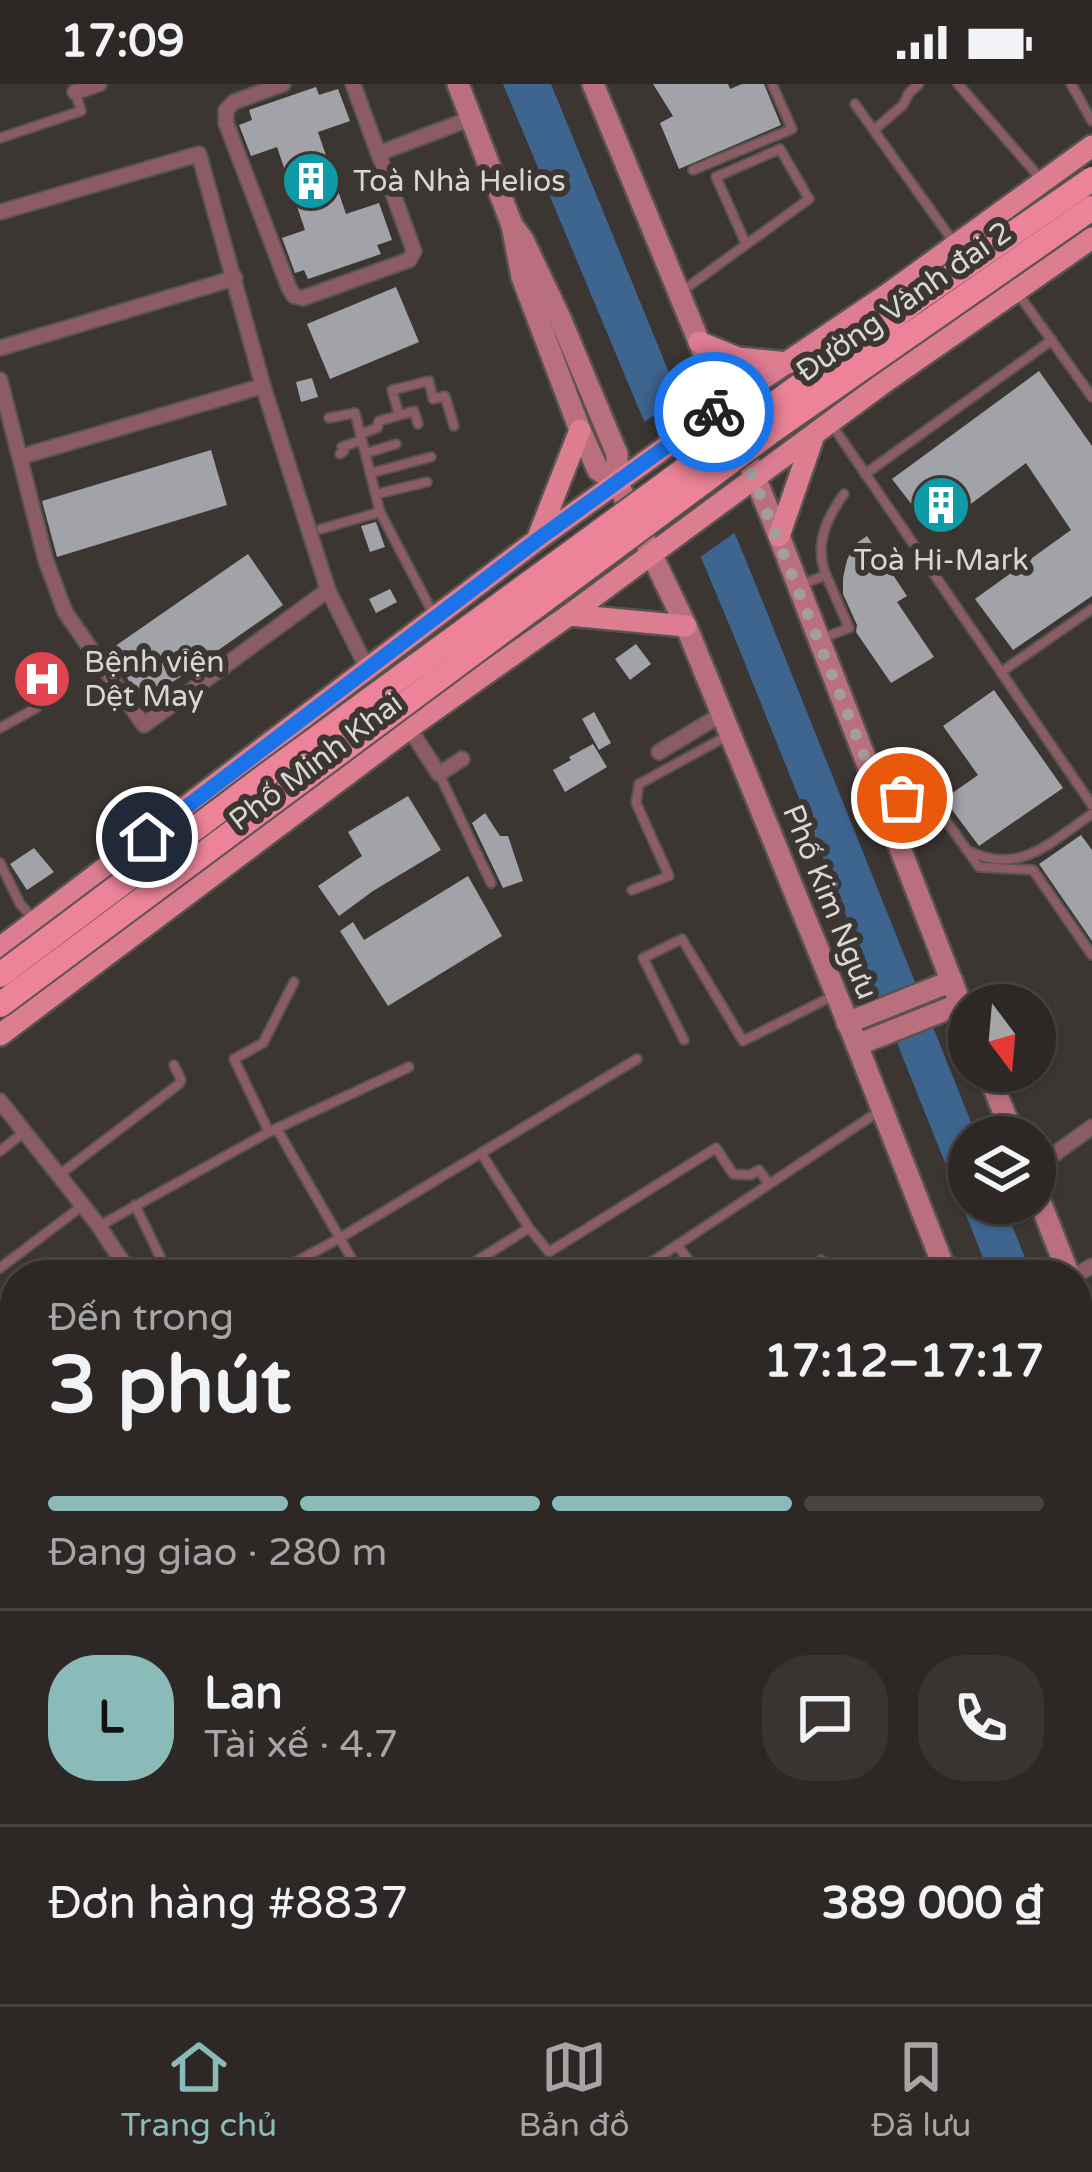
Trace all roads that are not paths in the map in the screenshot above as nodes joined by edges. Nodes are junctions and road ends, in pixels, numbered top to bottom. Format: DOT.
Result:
graph roads {
  1 [pos="98,84"];
  2 [pos="283,84"];
  3 [pos="353,84"];
  4 [pos="458,84"];
  5 [pos="593,84"];
  6 [pos="772,84"];
  7 [pos="919,84"];
  8 [pos="958,84"];
  9 [pos="1071,84"];
  10 [pos="79,88"];
  11 [pos="855,104"];
  12 [pos="472,118"];
  13 [pos="1092,121"];
  14 [pos="874,130"];
  15 [pos="0,138"];
  16 [pos="1092,146"];
  17 [pos="380,153"];
  18 [pos="693,170"];
  19 [pos="1092,179"];
  20 [pos="1042,180"];
  21 [pos="1092,208"];
  22 [pos="0,212"];
  23 [pos="512,225"];
  24 [pos="1092,238"];
  25 [pos="746,244"];
  26 [pos="955,244"];
  27 [pos="235,278"];
  28 [pos="1016,290"];
  29 [pos="679,293"];
  30 [pos="1052,340"];
  31 [pos="699,342"];
  32 [pos="0,348"];
  33 [pos="788,363"];
  34 [pos="0,380"];
  35 [pos="263,386"];
  36 [pos="1092,397"];
  37 [pos="715,412"];
  38 [pos="399,415"];
  39 [pos="329,418"];
  40 [pos="418,424"];
  41 [pos="454,426"];
  42 [pos="822,428"];
  43 [pos="580,430"];
  44 [pos="361,437"];
  45 [pos="396,444"];
  46 [pos="366,453"];
  47 [pos="340,454"];
  48 [pos="20,457"];
  49 [pos="431,457"];
  50 [pos="371,473"];
  51 [pos="865,474"];
  52 [pos="427,482"];
  53 [pos="617,482"];
  54 [pos="745,485"];
  55 [pos="377,494"];
  56 [pos="844,494"];
  57 [pos="380,512"];
  58 [pos="321,529"];
  59 [pos="779,536"];
  60 [pos="537,540"];
  61 [pos="661,548"];
  62 [pos="826,575"];
  63 [pos="798,586"];
  64 [pos="328,590"];
  65 [pos="1092,609"];
  66 [pos="569,616"];
  67 [pos="436,619"];
  68 [pos="686,626"];
  69 [pos="819,640"];
  70 [pos="368,670"];
  71 [pos="1001,672"];
  72 [pos="36,708"];
  73 [pos="726,724"];
  74 [pos="0,728"];
  75 [pos="410,728"];
  76 [pos="659,752"];
  77 [pos="462,759"];
  78 [pos="439,774"];
  79 [pos="884,805"];
  80 [pos="1092,810"];
  81 [pos="966,850"];
  82 [pos="1024,857"];
  83 [pos="0,863"];
  84 [pos="1033,870"];
  85 [pos="491,883"];
  86 [pos="632,890"];
  87 [pos="36,921"];
  88 [pos="0,948"];
  89 [pos="1092,955"];
  90 [pos="0,975"];
  91 [pos="952,981"];
  92 [pos="294,982"];
  93 [pos="953,984"];
  94 [pos="835,995"];
  95 [pos="0,1005"];
  96 [pos="948,1009"];
  97 [pos="848,1023"];
  98 [pos="0,1035"];
  99 [pos="684,1040"];
  100 [pos="857,1045"];
  101 [pos="637,1059"];
  102 [pos="174,1065"];
  103 [pos="409,1067"];
  104 [pos="0,1101"];
  105 [pos="882,1109"];
  106 [pos="1092,1127"];
  107 [pos="273,1130"];
  108 [pos="25,1132"];
  109 [pos="0,1151"];
  110 [pos="481,1153"];
  111 [pos="1056,1153"];
  112 [pos="59,1175"];
  113 [pos="769,1184"];
  114 [pos="83,1205"];
  115 [pos="135,1205"];
  116 [pos="1050,1224"];
  117 [pos="99,1226"];
  118 [pos="529,1228"];
  119 [pos="340,1238"];
  120 [pos="677,1245"];
  121 [pos="11,1260"];
  122 [pos="121,1260"];
  123 [pos="165,1260"];
  124 [pos="300,1260"];
  125 [pos="352,1260"];
  126 [pos="478,1260"];
  127 [pos="654,1260"];
  128 [pos="688,1260"];
  129 [pos="941,1260"];
  130 [pos="1066,1260"];
  1 -- 10 [label="street"];
  2 -- 17 [label="street"];
  3 -- 17 [label="street"];
  4 -- 12 [label="main road"];
  5 -- 29 [label="main road"];
  6 -- 18 [label="lane"];
  7 -- 14 [label="lane"];
  8 -- 20 [label="lane"];
  9 -- 13 [label="lane"];
  10 -- 15 [label="lane"];
  11 -- 14 [label="lane"];
  12 -- 17 [label="street"];
  12 -- 23 [label="main road"];
  14 -- 26 [label="lane"];
  16 -- 20 [label="main road"];
  19 -- 90 [label="highway, Đường Vành đai 2, bridge"];
  20 -- 26 [label="main road"];
  21 -- 95 [label="highway, Đường Vành đai 2, bridge"];
  22 -- 27 [label="street"];
  23 -- 43 [label="main road"];
  23 -- 53 [label="main road"];
  24 -- 28 [label="main road"];
  25 -- 25 [label="lane"];
  25 -- 29 [label="lane"];
  26 -- 33 [label="main road"];
  27 -- 32 [label="street"];
  27 -- 35 [label="street"];
  28 -- 30 [label="lane"];
  28 -- 42 [label="main road"];
  29 -- 31 [label="main road"];
  30 -- 36 [label="lane"];
  30 -- 51 [label="lane"];
  31 -- 33 [label="main road"];
  31 -- 37 [label="main road"];
  33 -- 37 [label="main road"];
  34 -- 48 [label="street"];
  35 -- 48 [label="street"];
  35 -- 64 [label="street"];
  37 -- 53 [label="main road, Phố Minh Khai"];
  37 -- 54 [label="main road"];
  38 -- 40 [label="lane"];
  38 -- 41 [label="lane"];
  38 -- 44 [label="lane"];
  39 -- 44 [label="lane"];
  42 -- 51 [label="lane"];
  42 -- 54 [label="main road"];
  42 -- 59 [label="main road"];
  43 -- 53 [label="main road"];
  43 -- 60 [label="main road"];
  44 -- 46 [label="lane"];
  44 -- 47 [label="lane"];
  45 -- 46 [label="lane"];
  46 -- 50 [label="lane"];
  48 -- 64 [label="street"];
  49 -- 50 [label="lane"];
  50 -- 55 [label="lane"];
  51 -- 71 [label="lane"];
  52 -- 55 [label="lane"];
  53 -- 60 [label="main road, Phố Minh Khai"];
  53 -- 61 [label="main road, Phố Kim Ngưu"];
  54 -- 59 [label="main road"];
  54 -- 61 [label="main road, Phố Minh Khai"];
  55 -- 57 [label="lane"];
  56 -- 62 [label="lane"];
  57 -- 58 [label="lane"];
  57 -- 67 [label="lane"];
  59 -- 63 [label="main road"];
  60 -- 67 [label="main road, Phố Minh Khai"];
  61 -- 66 [label="main road, Phố Minh Khai"];
  61 -- 68 [label="main road, Phố Kim Ngưu"];
  62 -- 63 [label="lane"];
  62 -- 69 [label="lane"];
  63 -- 69 [label="main road"];
  64 -- 70 [label="street"];
  65 -- 71 [label="lane"];
  66 -- 68 [label="main road"];
  66 -- 75 [label="main road, Phố Minh Khai"];
  67 -- 70 [label="main road, Phố Minh Khai"];
  68 -- 73 [label="main road, Phố Kim Ngưu"];
  69 -- 79 [label="main road"];
  70 -- 87 [label="main road, Phố Minh Khai"];
  71 -- 80 [label="lane"];
  72 -- 74 [label="lane"];
  73 -- 76 [label="street"];
  73 -- 86 [label="lane"];
  73 -- 94 [label="main road, Phố Kim Ngưu"];
  75 -- 78 [label="street"];
  75 -- 98 [label="main road, Phố Minh Khai"];
  77 -- 78 [label="street"];
  78 -- 85 [label="lane"];
  79 -- 81 [label="lane"];
  79 -- 91 [label="main road"];
  80 -- 82 [label="lane"];
  81 -- 82 [label="lane"];
  81 -- 84 [label="lane"];
  82 -- 84 [label="lane"];
  83 -- 87 [label="lane"];
  84 -- 89 [label="lane"];
  87 -- 88 [label="main road, Phố Minh Khai"];
  91 -- 93 [label="main road"];
  91 -- 97 [label="main road"];
  92 -- 107 [label="lane"];
  94 -- 97 [label="main road, Phố Kim Ngưu"];
  94 -- 99 [label="lane"];
  96 -- 100 [label="main road"];
  97 -- 100 [label="main road, Phố Kim Ngưu"];
  100 -- 105 [label="main road, Phố Kim Ngưu"];
  101 -- 110 [label="lane"];
  102 -- 112 [label="lane"];
  103 -- 107 [label="lane"];
  104 -- 108 [label="street"];
  105 -- 113 [label="lane"];
  105 -- 129 [label="main road, Phố Kim Ngưu"];
  106 -- 111 [label="street"];
  107 -- 115 [label="lane"];
  107 -- 119 [label="lane"];
  108 -- 109 [label="lane"];
  108 -- 112 [label="street"];
  110 -- 118 [label="lane"];
  110 -- 119 [label="lane"];
  112 -- 114 [label="street"];
  113 -- 118 [label="lane"];
  113 -- 120 [label="lane"];
  114 -- 117 [label="street"];
  114 -- 121 [label="lane"];
  115 -- 117 [label="lane"];
  115 -- 123 [label="lane"];
  116 -- 130 [label="main road"];
  117 -- 122 [label="street"];
  118 -- 126 [label="lane"];
  119 -- 124 [label="lane"];
  119 -- 125 [label="lane"];
  120 -- 127 [label="lane"];
  120 -- 128 [label="lane"];
}
